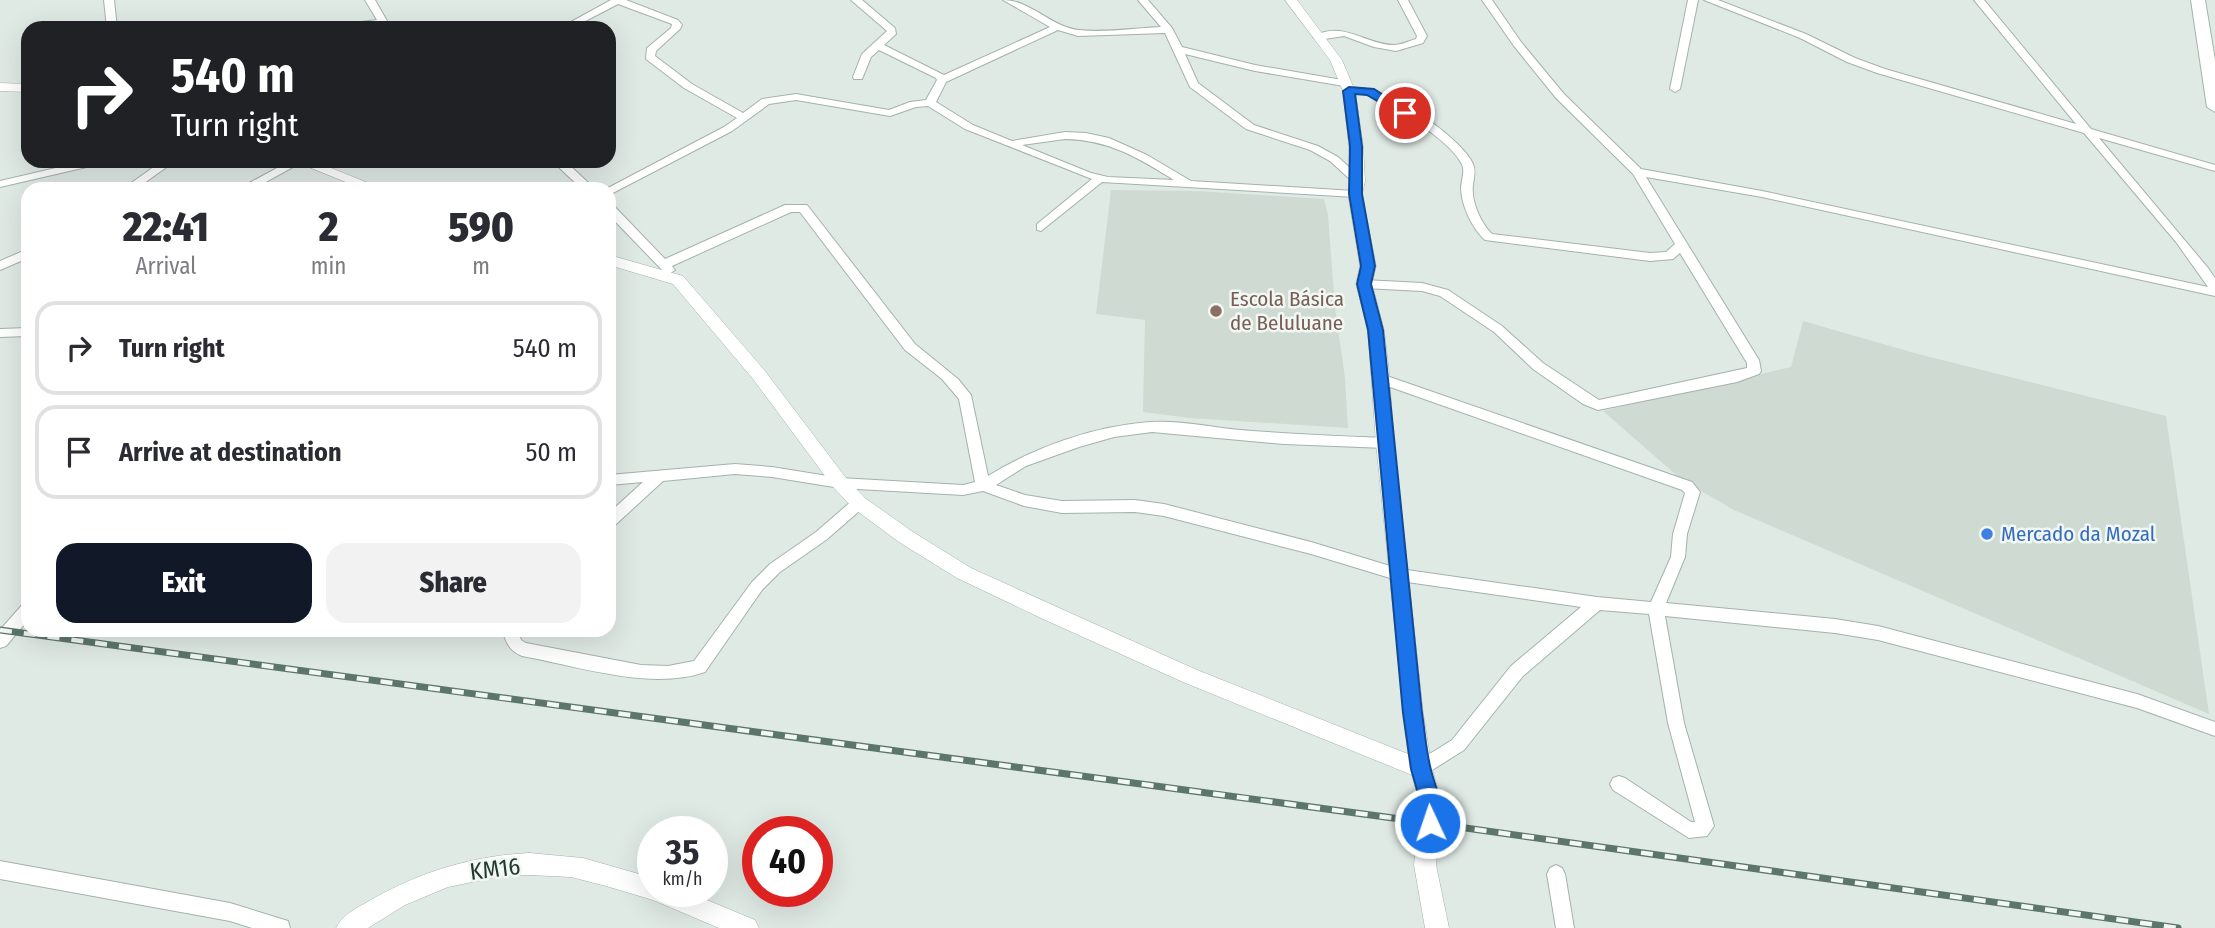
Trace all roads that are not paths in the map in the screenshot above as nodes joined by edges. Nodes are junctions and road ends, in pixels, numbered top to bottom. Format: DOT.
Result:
graph roads {
  1 [pos="109,0"];
  2 [pos="370,0"];
  3 [pos="617,0"];
  4 [pos="856,0"];
  5 [pos="1143,0"];
  6 [pos="1291,0"];
  7 [pos="1403,0"];
  8 [pos="1487,0"];
  9 [pos="1693,0"];
  10 [pos="1709,0"];
  11 [pos="1979,0"];
  12 [pos="2198,0"];
  13 [pos="1011,1"];
  14 [pos="111,21"];
  15 [pos="382,21"];
  16 [pos="578,21"];
  17 [pos="1057,27"];
  18 [pos="1169,30"];
  19 [pos="1318,37"];
  20 [pos="876,45"];
  21 [pos="1177,49"];
  22 [pos="858,77"];
  23 [pos="942,80"];
  24 [pos="0,87"];
  25 [pos="1346,87"];
  26 [pos="21,88"];
  27 [pos="1675,89"];
  28 [pos="930,103"];
  29 [pos="2215,107"];
  30 [pos="745,117"];
  31 [pos="2091,132"];
  32 [pos="1011,144"];
  33 [pos="70,168"];
  34 [pos="159,168"];
  35 [pos="286,168"];
  36 [pos="319,168"];
  37 [pos="566,168"];
  38 [pos="2215,168"];
  39 [pos="1637,172"];
  40 [pos="1099,179"];
  41 [pos="139,182"];
  42 [pos="258,182"];
  43 [pos="357,182"];
  44 [pos="581,182"];
  45 [pos="0,184"];
  46 [pos="1194,187"];
  47 [pos="616,188"];
  48 [pos="1356,188"];
  49 [pos="616,215"];
  50 [pos="1041,228"];
  51 [pos="1681,246"];
  52 [pos="21,256"];
  53 [pos="616,262"];
  54 [pos="665,264"];
  55 [pos="0,266"];
  56 [pos="678,280"];
  57 [pos="1364,284"];
  58 [pos="2215,289"];
  59 [pos="21,332"];
  60 [pos="0,333"];
  61 [pos="1381,379"];
  62 [pos="1385,443"];
  63 [pos="658,477"];
  64 [pos="616,480"];
  65 [pos="840,482"];
  66 [pos="983,486"];
  67 [pos="859,503"];
  68 [pos="616,516"];
  69 [pos="1400,575"];
  70 [pos="1597,603"];
  71 [pos="1656,609"];
  72 [pos="21,617"];
  73 [pos="512,637"];
  74 [pos="0,641"];
  75 [pos="2215,729"];
  76 [pos="1421,769"];
  77 [pos="1619,784"];
  78 [pos="0,870"];
  79 [pos="1556,874"];
  80 [pos="637,884"];
  81 [pos="697,907"];
  82 [pos="281,928"];
  83 [pos="348,928"];
  84 [pos="747,928"];
  85 [pos="1437,928"];
  86 [pos="1565,928"];
  1 -- 14 [label="street"];
  2 -- 15 [label="street"];
  3 -- 16 [label="street"];
  3 -- 30 [label="street"];
  4 -- 20 [label="street"];
  5 -- 18 [label="street"];
  6 -- 19 [label="street"];
  7 -- 19 [label="street"];
  8 -- 39 [label="street"];
  9 -- 27 [label="street"];
  10 -- 31 [label="street"];
  11 -- 31 [label="street"];
  12 -- 29 [label="main road"];
  13 -- 17 [label="street"];
  17 -- 18 [label="street"];
  17 -- 23 [label="street"];
  18 -- 21 [label="street"];
  19 -- 25 [label="street"];
  20 -- 22 [label="street"];
  20 -- 23 [label="street"];
  21 -- 25 [label="street"];
  21 -- 48 [label="street"];
  23 -- 28 [label="street"];
  24 -- 26 [label="street"];
  25 -- 48 [label="street"];
  25 -- 51 [label="street"];
  28 -- 30 [label="street"];
  28 -- 32 [label="street"];
  30 -- 47 [label="street"];
  31 -- 38 [label="street"];
  31 -- 58 [label="street"];
  32 -- 40 [label="street"];
  32 -- 46 [label="street"];
  33 -- 45 [label="street"];
  34 -- 41 [label="street"];
  35 -- 42 [label="street"];
  36 -- 43 [label="street"];
  37 -- 44 [label="street"];
  39 -- 51 [label="street"];
  39 -- 58 [label="street"];
  40 -- 46 [label="street"];
  40 -- 50 [label="street"];
  46 -- 48 [label="street"];
  48 -- 57 [label="street"];
  49 -- 54 [label="street"];
  51 -- 57 [label="street"];
  52 -- 55 [label="street"];
  53 -- 56 [label="street"];
  54 -- 56 [label="street"];
  54 -- 66 [label="street"];
  56 -- 65 [label="street"];
  57 -- 61 [label="street"];
  59 -- 60 [label="street"];
  61 -- 62 [label="street"];
  61 -- 71 [label="street"];
  62 -- 66 [label="street"];
  62 -- 69 [label="street"];
  63 -- 64 [label="street"];
  63 -- 65 [label="street"];
  63 -- 68 [label="street"];
  65 -- 66 [label="street"];
  65 -- 67 [label="street"];
  66 -- 69 [label="street"];
  67 -- 73 [label="street"];
  67 -- 76 [label="street"];
  69 -- 70 [label="street"];
  69 -- 76 [label="street"];
  70 -- 71 [label="street"];
  70 -- 76 [label="street"];
  71 -- 75 [label="street"];
  71 -- 77 [label="street"];
  72 -- 74 [label="street"];
  76 -- 85 [label="street"];
  78 -- 82 [label="street"];
  79 -- 86 [label="street"];
  80 -- 83 [label="street, KM16"];
  81 -- 84 [label="street"];
}
